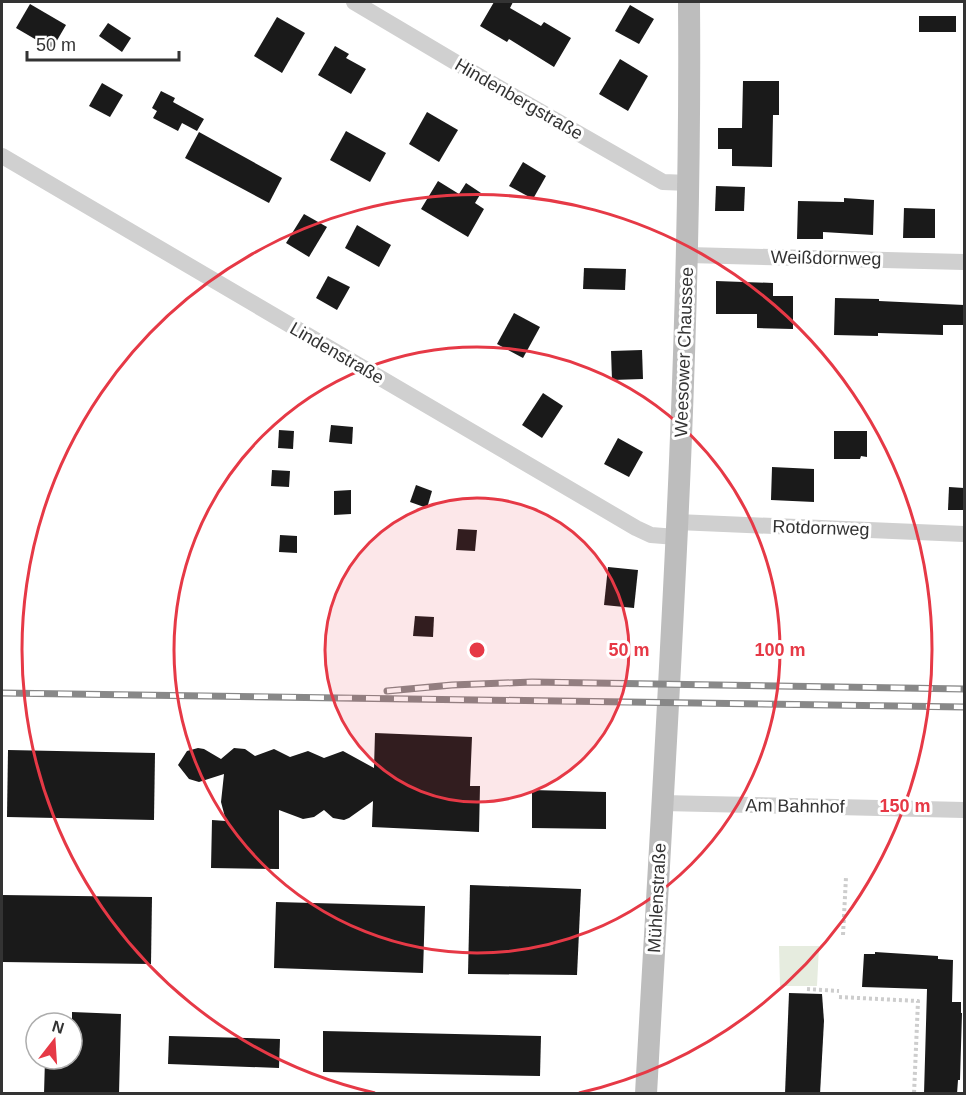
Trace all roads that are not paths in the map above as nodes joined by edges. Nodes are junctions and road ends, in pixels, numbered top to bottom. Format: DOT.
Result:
graph roads {
  1 [pos="354,2"];
  2 [pos="689,2"];
  3 [pos="2,156"];
  4 [pos="689,183"];
  5 [pos="688,255"];
  6 [pos="964,262"];
  7 [pos="677,530"];
  8 [pos="964,534"];
  9 [pos="669,703"];
  10 [pos="662,803"];
  11 [pos="964,810"];
  12 [pos="646,1094"];
  1 -- 4 [label="street, Hindenbergstraße"];
  2 -- 4 [label="main road, Weesower Chaussee"];
  3 -- 7 [label="street, Lindenstraße"];
  4 -- 5 [label="main road, Weesower Chaussee"];
  5 -- 6 [label="street, Weißdornweg"];
  5 -- 7 [label="main road, Weesower Chaussee"];
  7 -- 8 [label="street, Rotdornweg"];
  7 -- 9 [label="main road, Weesower Chaussee"];
  9 -- 10 [label="main road, Mühlenstraße"];
  10 -- 11 [label="street, Am Bahnhof"];
  10 -- 12 [label="main road, Mühlenstraße"];
}
